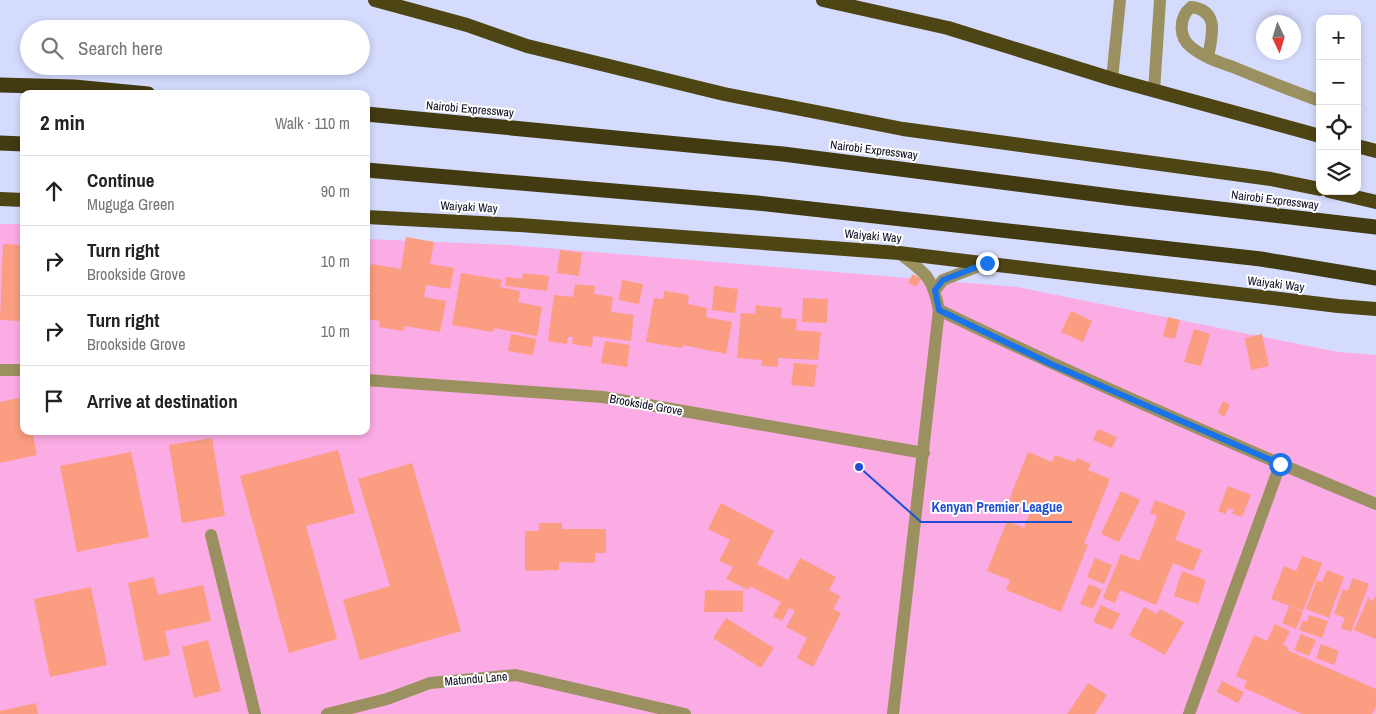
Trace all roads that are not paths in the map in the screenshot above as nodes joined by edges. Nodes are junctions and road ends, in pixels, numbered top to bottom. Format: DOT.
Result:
graph roads {
  1 [pos="375,0"];
  2 [pos="823,0"];
  3 [pos="1120,0"];
  4 [pos="1160,0"];
  5 [pos="1208,57"];
  6 [pos="1112,80"];
  7 [pos="0,85"];
  8 [pos="106,90"];
  9 [pos="1154,91"];
  10 [pos="1316,98"];
  11 [pos="370,114"];
  12 [pos="1316,135"];
  13 [pos="0,143"];
  14 [pos="20,144"];
  15 [pos="1361,147"];
  16 [pos="1376,151"];
  17 [pos="370,170"];
  18 [pos="1316,188"];
  19 [pos="1346,195"];
  20 [pos="0,198"];
  21 [pos="20,200"];
  22 [pos="1376,202"];
  23 [pos="370,217"];
  24 [pos="1376,226"];
  25 [pos="899,253"];
  26 [pos="987,263"];
  27 [pos="1376,278"];
  28 [pos="935,290"];
  29 [pos="1376,308"];
  30 [pos="939,310"];
  31 [pos="0,370"];
  32 [pos="20,370"];
  33 [pos="370,380"];
  34 [pos="924,453"];
  35 [pos="1280,464"];
  36 [pos="1376,504"];
  37 [pos="211,535"];
  38 [pos="255,714"];
  39 [pos="327,714"];
  40 [pos="685,714"];
  41 [pos="893,714"];
  42 [pos="1189,714"];
  1 -- 18 [label="highway"];
  2 -- 6 [label="highway"];
  3 -- 6 [label="street"];
  4 -- 9 [label="street"];
  5 -- 10 [label="street"];
  6 -- 9 [label="highway"];
  7 -- 8 [label="highway"];
  9 -- 12 [label="highway"];
  11 -- 24 [label="highway, Nairobi Expressway"];
  13 -- 14 [label="highway"];
  15 -- 16 [label="highway"];
  17 -- 27 [label="highway"];
  19 -- 22 [label="highway"];
  20 -- 21 [label="highway"];
  23 -- 25 [label="highway, Waiyaki Way"];
  25 -- 26 [label="highway, Waiyaki Way"];
  25 -- 28 [label="street"];
  26 -- 28 [label="street"];
  26 -- 29 [label="highway, Waiyaki Way"];
  28 -- 30 [label="street"];
  30 -- 34 [label="street"];
  30 -- 35 [label="street"];
  31 -- 32 [label="street"];
  33 -- 34 [label="street, Brookside Grove"];
  34 -- 41 [label="street"];
  35 -- 36 [label="street"];
  35 -- 42 [label="street"];
  37 -- 38 [label="street"];
  39 -- 40 [label="street, Matundu Lane"];
}
